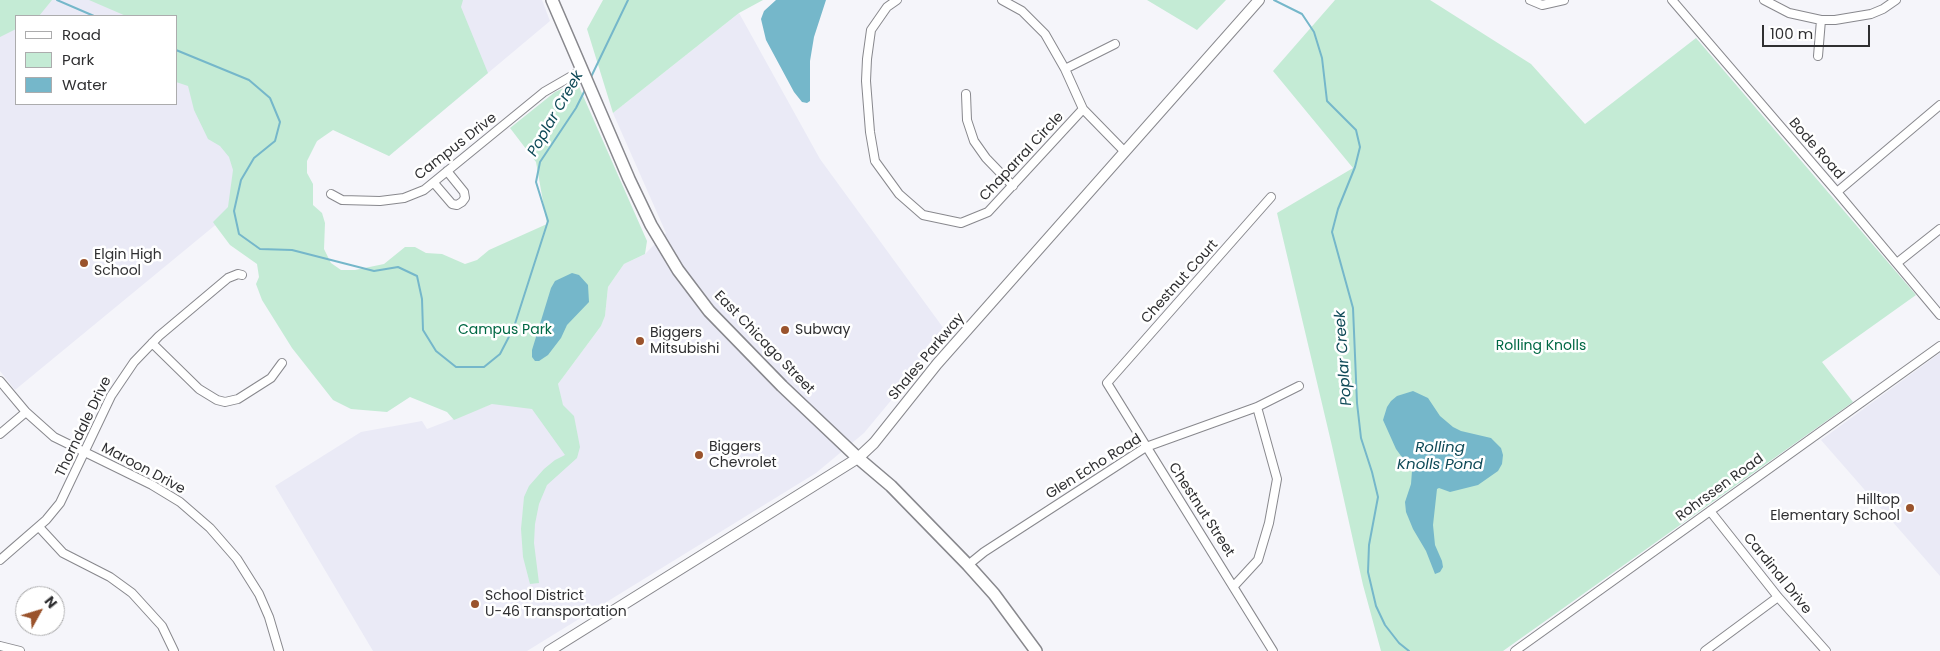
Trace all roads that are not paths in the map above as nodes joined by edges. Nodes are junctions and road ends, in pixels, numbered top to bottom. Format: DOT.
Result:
graph roads {
  1 [pos="552,0"];
  2 [pos="897,0"];
  3 [pos="1002,0"];
  4 [pos="1259,0"];
  5 [pos="1530,0"];
  6 [pos="1564,0"];
  7 [pos="1672,0"];
  8 [pos="1764,0"];
  9 [pos="1896,0"];
  10 [pos="1821,20"];
  11 [pos="1114,44"];
  12 [pos="1818,56"];
  13 [pos="582,70"];
  14 [pos="1065,70"];
  15 [pos="966,94"];
  16 [pos="1940,105"];
  17 [pos="1083,109"];
  18 [pos="1124,151"];
  19 [pos="447,171"];
  20 [pos="434,183"];
  21 [pos="1013,186"];
  22 [pos="1837,192"];
  23 [pos="331,194"];
  24 [pos="1271,197"];
  25 [pos="1940,228"];
  26 [pos="1897,263"];
  27 [pos="242,275"];
  28 [pos="1940,315"];
  29 [pos="152,343"];
  30 [pos="1940,346"];
  31 [pos="282,363"];
  32 [pos="0,381"];
  33 [pos="1107,383"];
  34 [pos="1299,386"];
  35 [pos="1257,408"];
  36 [pos="26,412"];
  37 [pos="0,434"];
  38 [pos="1146,447"];
  39 [pos="85,452"];
  40 [pos="858,458"];
  41 [pos="1710,511"];
  42 [pos="39,527"];
  43 [pos="0,560"];
  44 [pos="968,565"];
  45 [pos="1234,586"];
  46 [pos="1778,597"];
  47 [pos="0,646"];
  48 [pos="20,651"];
  49 [pos="174,651"];
  50 [pos="279,651"];
  51 [pos="549,651"];
  52 [pos="1036,651"];
  53 [pos="1273,651"];
  54 [pos="1515,651"];
  55 [pos="1705,651"];
  56 [pos="1826,651"];
  1 -- 13 [label="main road, East Chicago Street"];
  2 -- 21 [label="street, Chaparral Circle"];
  3 -- 14 [label="street, Chaparral Circle"];
  4 -- 18 [label="street, Shales Parkway"];
  5 -- 6 [label="street"];
  7 -- 22 [label="street, Bode Road"];
  8 -- 10 [label="street"];
  9 -- 10 [label="street"];
  10 -- 12 [label="street"];
  11 -- 14 [label="street"];
  13 -- 19 [label="street, Campus Drive"];
  13 -- 40 [label="main road, East Chicago Street"];
  14 -- 17 [label="street, Chaparral Circle"];
  15 -- 21 [label="street"];
  16 -- 22 [label="street"];
  17 -- 18 [label="street, Chaparral Circle"];
  17 -- 21 [label="street, Chaparral Circle"];
  18 -- 40 [label="street, Shales Parkway"];
  19 -- 20 [label="street, Campus Drive"];
  19 -- 20 [label="street"];
  20 -- 23 [label="street, Campus Drive"];
  22 -- 26 [label="street, Bode Road"];
  24 -- 33 [label="street, Chestnut Court"];
  25 -- 26 [label="street"];
  26 -- 28 [label="street, Bode Road"];
  27 -- 29 [label="street, Thorndale Drive"];
  29 -- 31 [label="street"];
  29 -- 39 [label="street, Thorndale Drive"];
  30 -- 41 [label="street, Rohrssen Road"];
  32 -- 36 [label="street, Maroon Drive"];
  33 -- 38 [label="street, Chestnut Street"];
  34 -- 35 [label="street, Glen Echo Road"];
  35 -- 38 [label="street, Glen Echo Road"];
  35 -- 45 [label="street"];
  36 -- 37 [label="street"];
  36 -- 39 [label="street, Maroon Drive"];
  38 -- 44 [label="street, Glen Echo Road"];
  38 -- 45 [label="street, Chestnut Street"];
  39 -- 42 [label="street, Thorndale Drive"];
  39 -- 50 [label="street, Maroon Drive"];
  40 -- 44 [label="main road, East Chicago Street"];
  40 -- 51 [label="street, Shales Parkway"];
  41 -- 46 [label="street, Cardinal Drive"];
  41 -- 54 [label="street, Rohrssen Road"];
  42 -- 43 [label="street, Thorndale Drive"];
  42 -- 49 [label="street"];
  44 -- 52 [label="main road, East Chicago Street"];
  45 -- 53 [label="street, Chestnut Street"];
  46 -- 55 [label="street"];
  46 -- 56 [label="street, Cardinal Drive"];
  47 -- 48 [label="street"];
}
